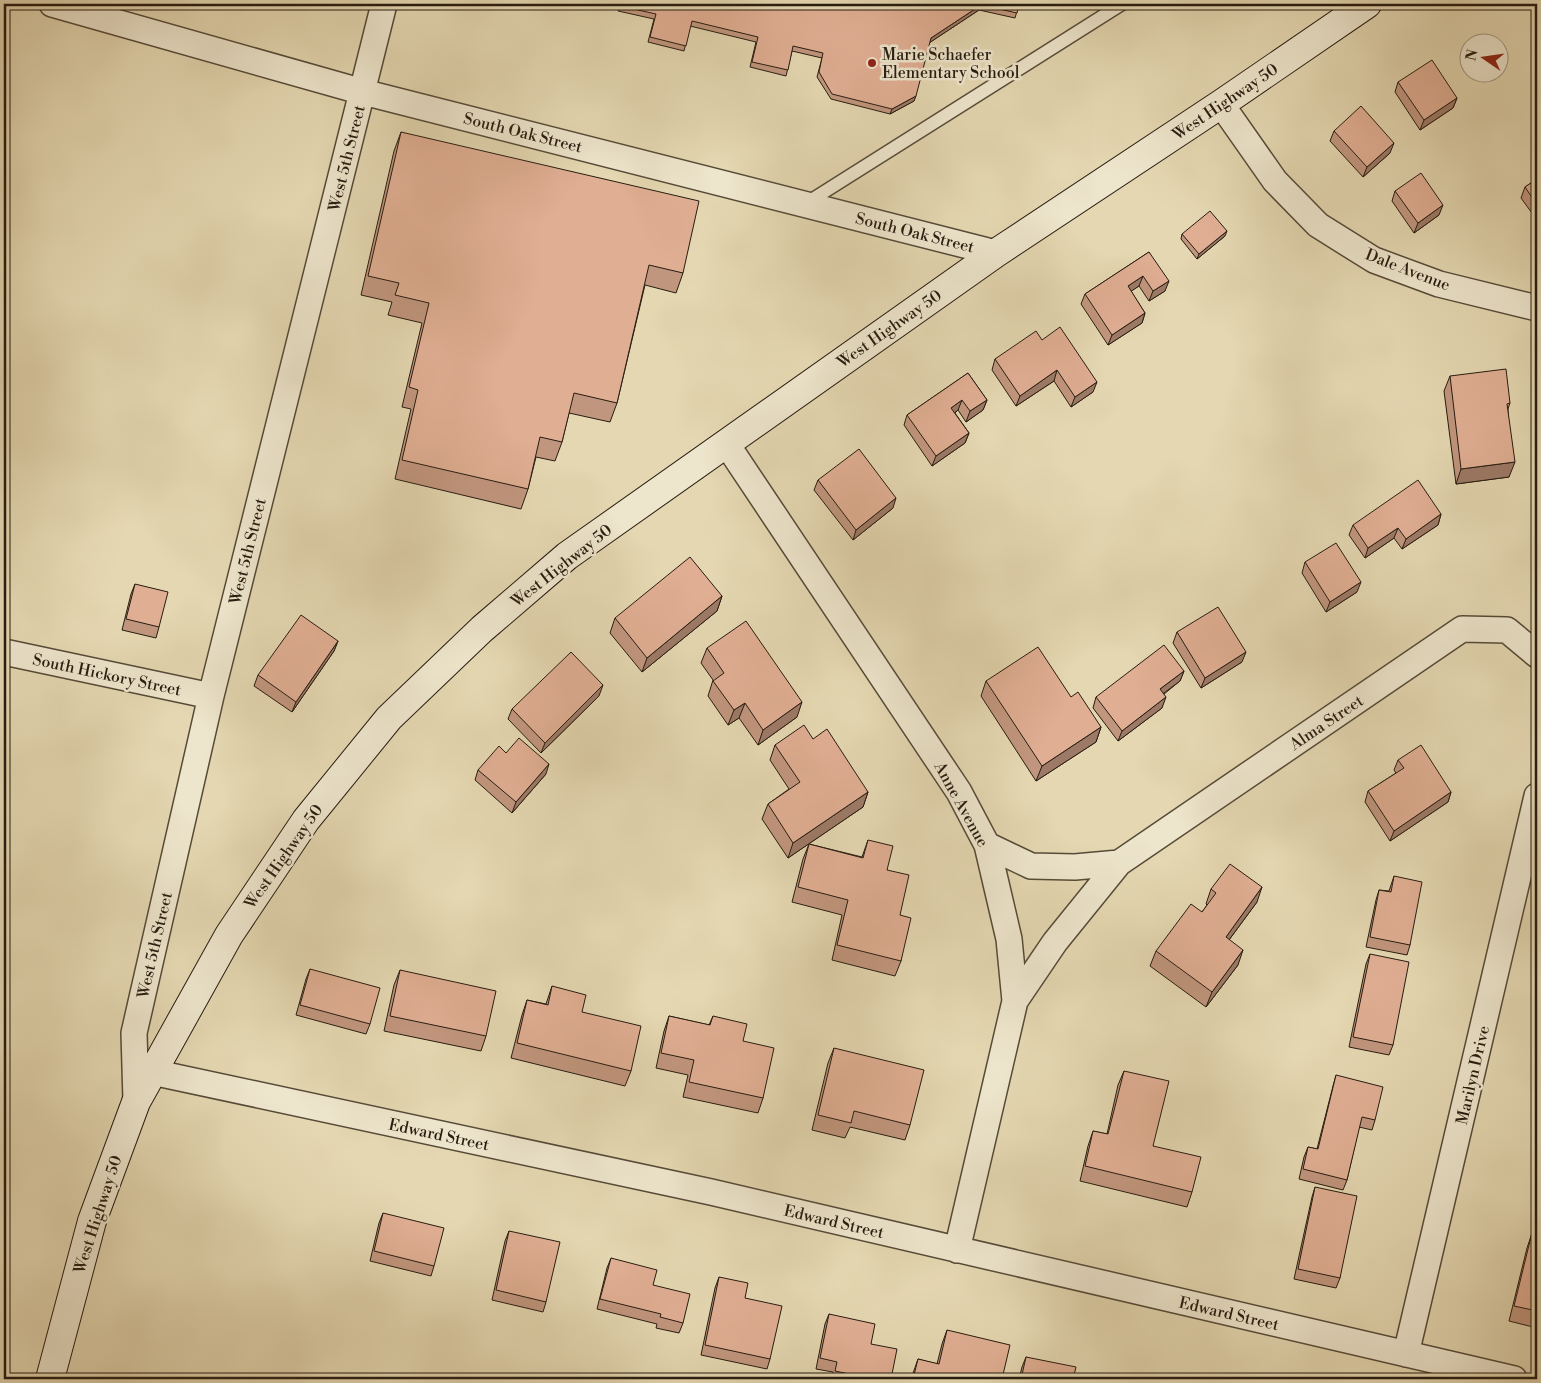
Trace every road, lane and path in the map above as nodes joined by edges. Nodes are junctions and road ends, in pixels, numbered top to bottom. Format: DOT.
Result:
graph roads {
  1 [pos="52,4"];
  2 [pos="384,4"];
  3 [pos="1122,4"];
  4 [pos="1367,4"];
  5 [pos="363,92"];
  6 [pos="1221,104"];
  7 [pos="805,204"];
  8 [pos="996,253"];
  9 [pos="1537,308"];
  10 [pos="726,443"];
  11 [pos="4,652"];
  12 [pos="1537,655"];
  13 [pos="211,696"];
  14 [pos="1537,796"];
  15 [pos="987,845"];
  16 [pos="1119,863"];
  17 [pos="1015,1000"];
  18 [pos="152,1072"];
  19 [pos="136,1102"];
  20 [pos="957,1250"];
  21 [pos="1406,1354"];
  22 [pos="50,1379"];
  23 [pos="1514,1379"];
  1 -- 5 [label="street, South Oak Street"];
  2 -- 5 [label="street, West 5th Street"];
  3 -- 7 [label="lane"];
  4 -- 6 [label="main road, West Highway 50"];
  5 -- 7 [label="street, South Oak Street"];
  5 -- 13 [label="street, West 5th Street"];
  6 -- 8 [label="main road, West Highway 50"];
  6 -- 9 [label="street, Dale Avenue"];
  7 -- 8 [label="street, South Oak Street"];
  8 -- 10 [label="main road, West Highway 50"];
  10 -- 15 [label="street, Anne Avenue"];
  10 -- 18 [label="main road, West Highway 50"];
  11 -- 13 [label="street, South Hickory Street"];
  12 -- 16 [label="street, Alma Street"];
  13 -- 19 [label="street, West 5th Street"];
  14 -- 21 [label="street, Marilyn Drive"];
  15 -- 16 [label="street, Alma Street"];
  15 -- 17 [label="street, Anne Avenue"];
  16 -- 17 [label="street, Alma Street"];
  17 -- 20 [label="street, Anne Avenue"];
  18 -- 19 [label="main road, West Highway 50"];
  18 -- 20 [label="street, Edward Street"];
  19 -- 22 [label="main road, West Highway 50"];
  20 -- 21 [label="street, Edward Street"];
  21 -- 23 [label="street, Edward Street"];
}
